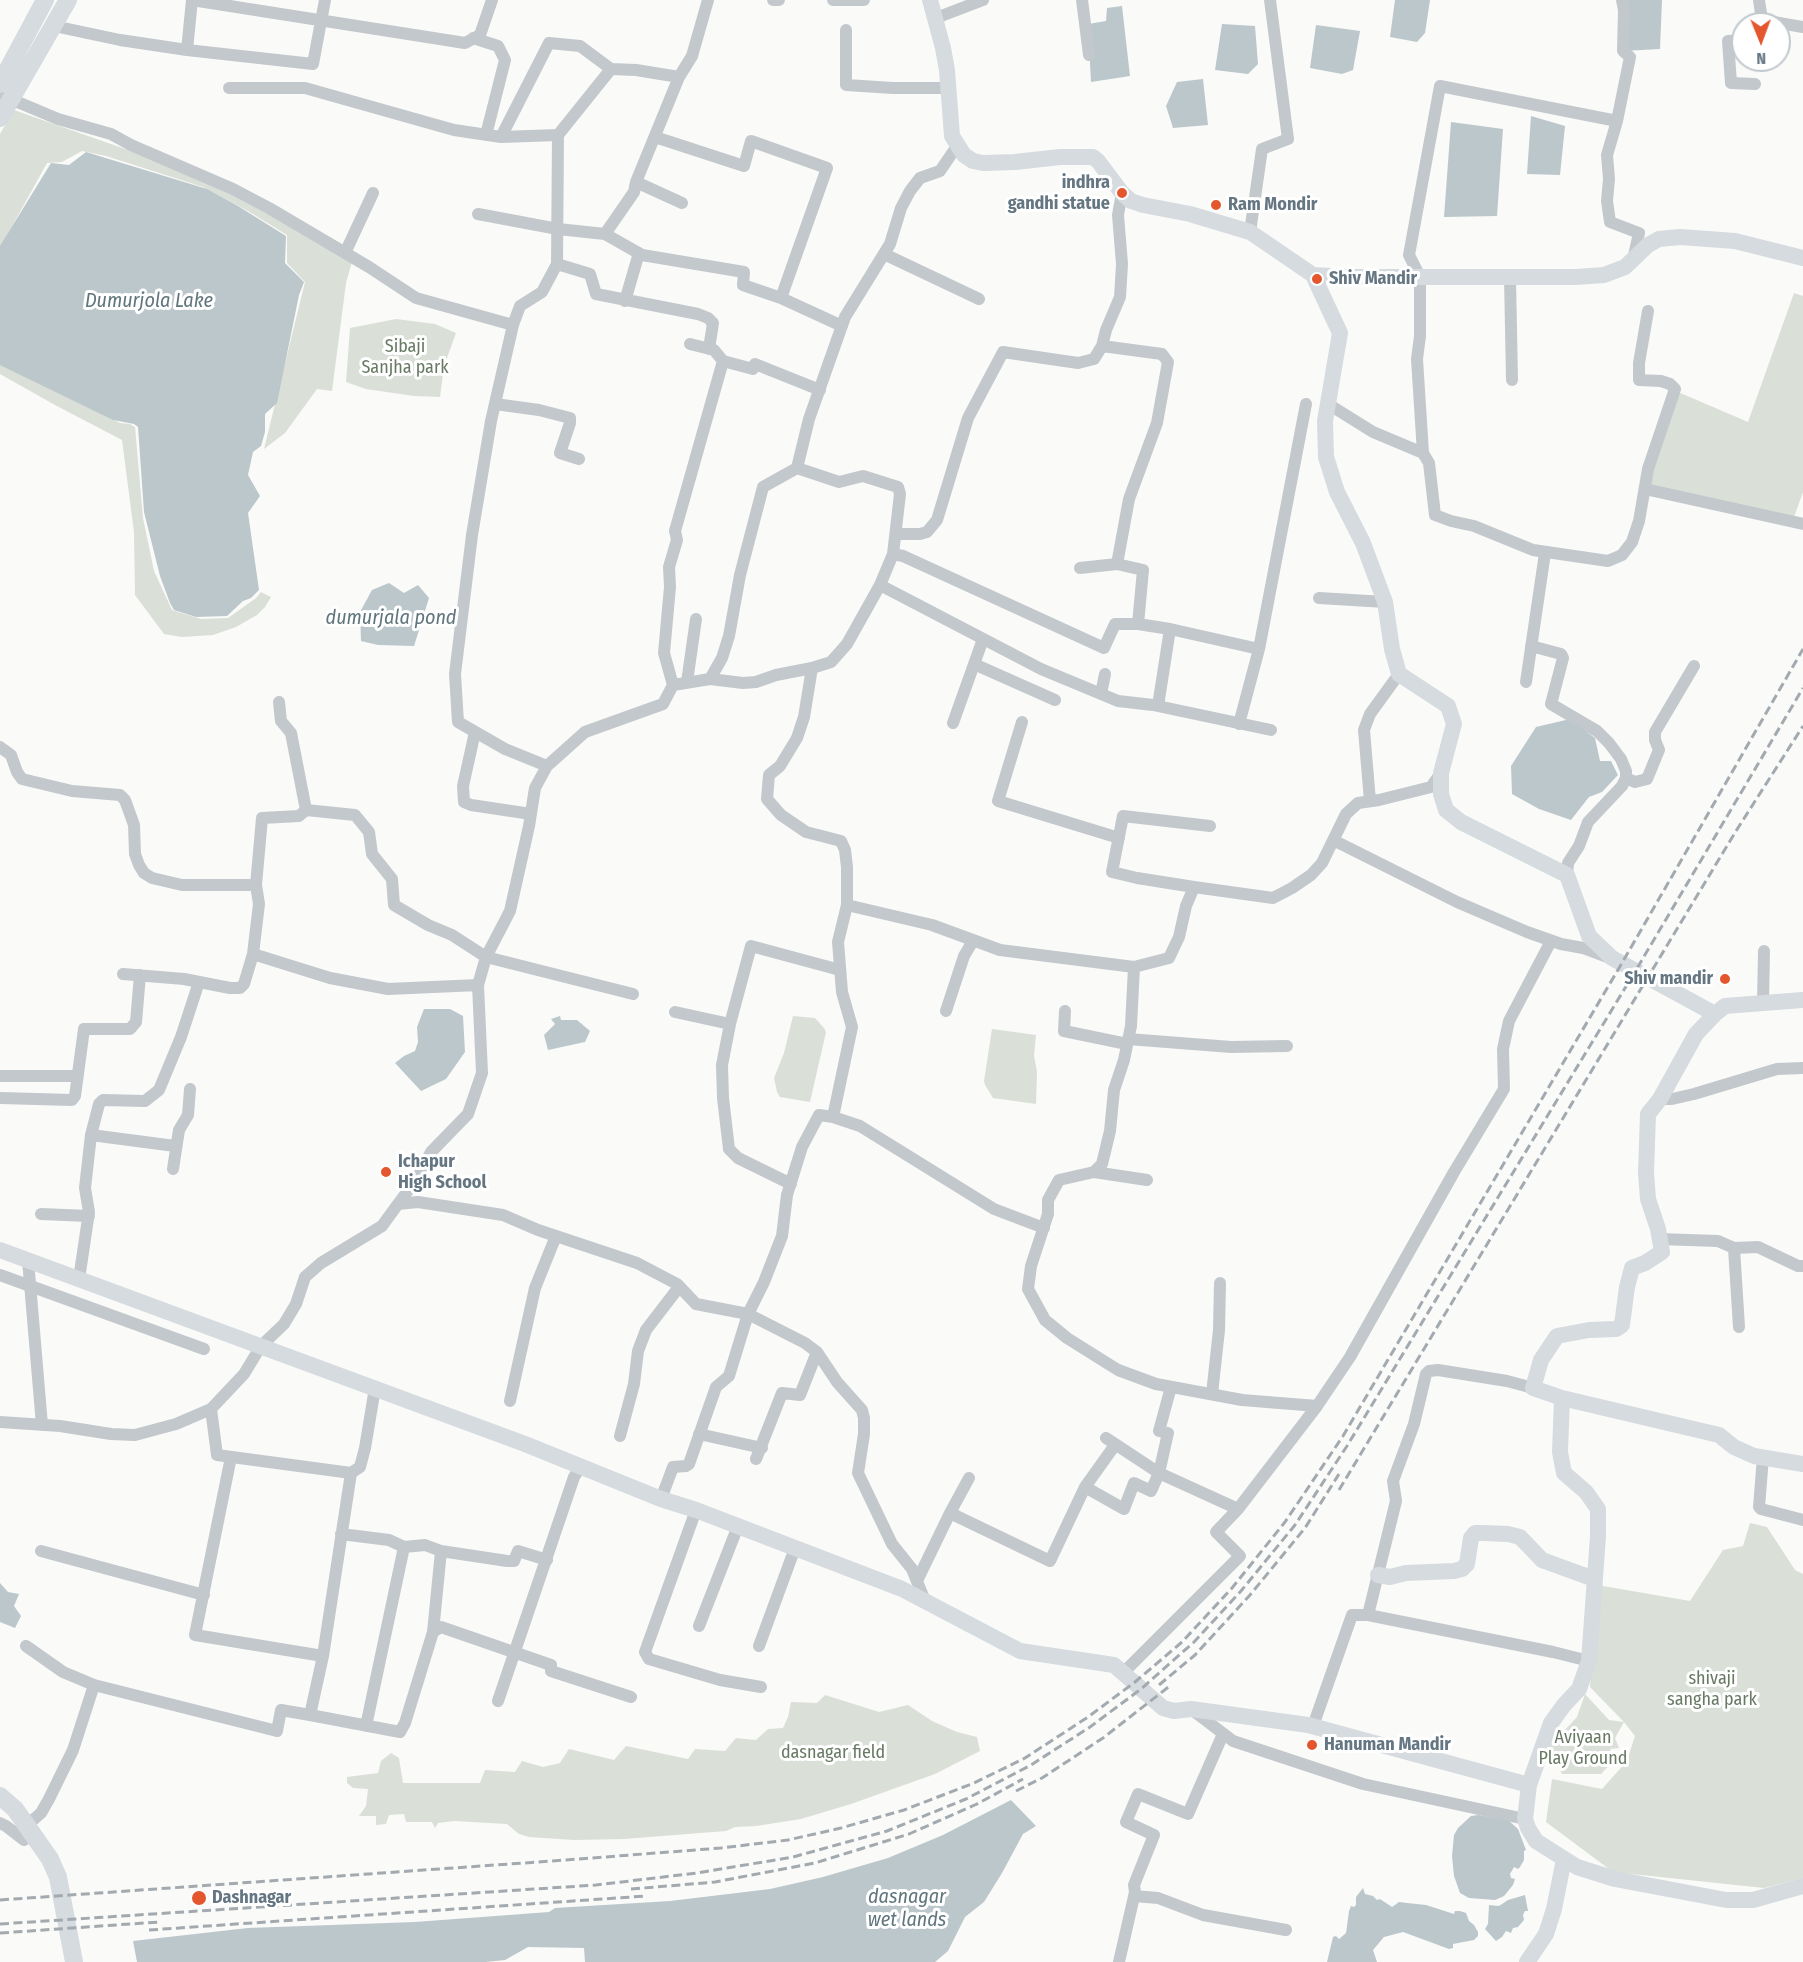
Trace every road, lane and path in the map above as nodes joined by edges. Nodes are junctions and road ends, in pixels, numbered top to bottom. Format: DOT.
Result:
graph roads {
  1 [pos="45,0"];
  2 [pos="68,0"];
  3 [pos="192,0"];
  4 [pos="325,0"];
  5 [pos="492,0"];
  6 [pos="708,0"];
  7 [pos="773,0"];
  8 [pos="779,0"];
  9 [pos="833,0"];
  10 [pos="864,0"];
  11 [pos="930,0"];
  12 [pos="983,0"];
  13 [pos="1082,0"];
  14 [pos="1270,0"];
  15 [pos="1622,0"];
  16 [pos="222,2"];
  17 [pos="936,18"];
  18 [pos="321,20"];
  19 [pos="54,26"];
  20 [pos="846,30"];
  21 [pos="473,38"];
  22 [pos="1731,41"];
  23 [pos="188,50"];
  24 [pos="1089,55"];
  25 [pos="611,69"];
  26 [pos="679,77"];
  27 [pos="0,84"];
  28 [pos="1755,84"];
  29 [pos="228,88"];
  30 [pos="950,88"];
  31 [pos="5,99"];
  32 [pos="0,118"];
  33 [pos="1617,121"];
  34 [pos="486,135"];
  35 [pos="558,135"];
  36 [pos="501,137"];
  37 [pos="656,137"];
  38 [pos="957,146"];
  39 [pos="636,182"];
  40 [pos="373,193"];
  41 [pos="1122,193"];
  42 [pos="682,203"];
  43 [pos="478,214"];
  44 [pos="558,229"];
  45 [pos="1250,232"];
  46 [pos="605,234"];
  47 [pos="345,253"];
  48 [pos="639,254"];
  49 [pos="884,254"];
  50 [pos="1803,258"];
  51 [pos="1633,261"];
  52 [pos="558,264"];
  53 [pos="1313,275"];
  54 [pos="1419,277"];
  55 [pos="1510,277"];
  56 [pos="781,298"];
  57 [pos="979,298"];
  58 [pos="625,301"];
  59 [pos="1648,311"];
  60 [pos="513,325"];
  61 [pos="842,326"];
  62 [pos="690,344"];
  63 [pos="1102,346"];
  64 [pos="709,349"];
  65 [pos="723,361"];
  66 [pos="1512,380"];
  67 [pos="820,390"];
  68 [pos="495,404"];
  69 [pos="1306,404"];
  70 [pos="1328,404"];
  71 [pos="1423,453"];
  72 [pos="579,459"];
  73 [pos="797,468"];
  74 [pos="1645,489"];
  75 [pos="1803,524"];
  76 [pos="897,534"];
  77 [pos="1545,553"];
  78 [pos="894,554"];
  79 [pos="1117,564"];
  80 [pos="1080,568"];
  81 [pos="880,585"];
  82 [pos="1319,598"];
  83 [pos="1385,602"];
  84 [pos="696,619"];
  85 [pos="1138,624"];
  86 [pos="1170,629"];
  87 [pos="983,639"];
  88 [pos="1531,646"];
  89 [pos="1259,650"];
  90 [pos="974,664"];
  91 [pos="1694,666"];
  92 [pos="812,668"];
  93 [pos="1105,674"];
  94 [pos="1399,674"];
  95 [pos="710,679"];
  96 [pos="687,682"];
  97 [pos="1526,682"];
  98 [pos="673,685"];
  99 [pos="1101,694"];
  100 [pos="1055,700"];
  101 [pos="279,702"];
  102 [pos="1158,706"];
  103 [pos="1022,722"];
  104 [pos="953,723"];
  105 [pos="1239,724"];
  106 [pos="1271,730"];
  107 [pos="475,732"];
  108 [pos="0,747"];
  109 [pos="547,766"];
  110 [pos="1442,773"];
  111 [pos="1626,778"];
  112 [pos="1370,801"];
  113 [pos="306,810"];
  114 [pos="531,814"];
  115 [pos="1210,826"];
  116 [pos="1119,838"];
  117 [pos="1335,840"];
  118 [pos="1567,875"];
  119 [pos="256,885"];
  120 [pos="1194,887"];
  121 [pos="847,905"];
  122 [pos="973,941"];
  123 [pos="1551,941"];
  124 [pos="1764,951"];
  125 [pos="253,954"];
  126 [pos="486,957"];
  127 [pos="1622,963"];
  128 [pos="1134,967"];
  129 [pos="840,970"];
  130 [pos="123,974"];
  131 [pos="140,975"];
  132 [pos="199,982"];
  133 [pos="478,985"];
  134 [pos="633,994"];
  135 [pos="1803,1000"];
  136 [pos="1763,1003"];
  137 [pos="946,1011"];
  138 [pos="1065,1011"];
  139 [pos="675,1012"];
  140 [pos="1715,1014"];
  141 [pos="730,1024"];
  142 [pos="1128,1042"];
  143 [pos="1287,1046"];
  144 [pos="1803,1068"];
  145 [pos="0,1076"];
  146 [pos="77,1076"];
  147 [pos="190,1089"];
  148 [pos="0,1098"];
  149 [pos="1660,1099"];
  150 [pos="833,1117"];
  151 [pos="91,1135"];
  152 [pos="175,1146"];
  153 [pos="173,1169"];
  154 [pos="1094,1172"];
  155 [pos="1147,1180"];
  156 [pos="790,1184"];
  157 [pos="398,1204"];
  158 [pos="41,1214"];
  159 [pos="88,1216"];
  160 [pos="1044,1228"];
  161 [pos="556,1236"];
  162 [pos="1659,1239"];
  163 [pos="1734,1248"];
  164 [pos="0,1250"];
  165 [pos="28,1260"];
  166 [pos="1803,1266"];
  167 [pos="0,1275"];
  168 [pos="79,1279"];
  169 [pos="1220,1283"];
  170 [pos="31,1285"];
  171 [pos="679,1287"];
  172 [pos="748,1314"];
  173 [pos="1739,1327"];
  174 [pos="261,1346"];
  175 [pos="204,1349"];
  176 [pos="817,1352"];
  177 [pos="1171,1387"];
  178 [pos="375,1388"];
  179 [pos="1533,1388"];
  180 [pos="1212,1394"];
  181 [pos="1562,1398"];
  182 [pos="510,1401"];
  183 [pos="1317,1406"];
  184 [pos="211,1409"];
  185 [pos="0,1422"];
  186 [pos="42,1425"];
  187 [pos="699,1434"];
  188 [pos="620,1436"];
  189 [pos="762,1448"];
  190 [pos="231,1457"];
  191 [pos="1763,1457"];
  192 [pos="756,1459"];
  193 [pos="1803,1464"];
  194 [pos="581,1466"];
  195 [pos="351,1473"];
  196 [pos="1159,1473"];
  197 [pos="969,1478"];
  198 [pos="1085,1487"];
  199 [pos="661,1498"];
  200 [pos="1238,1509"];
  201 [pos="696,1510"];
  202 [pos="950,1513"];
  203 [pos="1803,1520"];
  204 [pos="738,1526"];
  205 [pos="341,1534"];
  206 [pos="404,1547"];
  207 [pos="795,1548"];
  208 [pos="41,1551"];
  209 [pos="441,1551"];
  210 [pos="547,1560"];
  211 [pos="1378,1575"];
  212 [pos="1594,1580"];
  213 [pos="917,1581"];
  214 [pos="204,1595"];
  215 [pos="925,1602"];
  216 [pos="1368,1615"];
  217 [pos="699,1626"];
  218 [pos="434,1632"];
  219 [pos="26,1646"];
  220 [pos="759,1646"];
  221 [pos="514,1652"];
  222 [pos="323,1656"];
  223 [pos="1589,1661"];
  224 [pos="1123,1673"];
  225 [pos="94,1684"];
  226 [pos="761,1687"];
  227 [pos="631,1696"];
  228 [pos="498,1701"];
  229 [pos="1191,1709"];
  230 [pos="310,1715"];
  231 [pos="366,1726"];
  232 [pos="1313,1726"];
  233 [pos="1223,1734"];
  234 [pos="1529,1785"];
  235 [pos="0,1796"];
  236 [pos="1525,1820"];
  237 [pos="0,1823"];
  238 [pos="25,1833"];
  239 [pos="1564,1859"];
  240 [pos="1803,1886"];
  241 [pos="1134,1896"];
  242 [pos="1286,1930"];
  243 [pos="74,1962"];
  244 [pos="1119,1962"];
  245 [pos="1527,1962"];
  1 -- 27 [label="main road"];
  2 -- 19 [label="main road"];
  3 -- 16 [label="street"];
  3 -- 23 [label="street"];
  4 -- 18 [label="street"];
  5 -- 21 [label="street"];
  6 -- 26 [label="street"];
  7 -- 8 [label="street"];
  9 -- 10 [label="street"];
  11 -- 17 [label="street"];
  12 -- 17 [label="street"];
  13 -- 24 [label="street"];
  14 -- 45 [label="street"];
  15 -- 33 [label="street"];
  16 -- 18 [label="street"];
  17 -- 30 [label="street"];
  18 -- 21 [label="street"];
  18 -- 23 [label="street"];
  19 -- 23 [label="street"];
  19 -- 31 [label="main road"];
  20 -- 30 [label="street"];
  21 -- 34 [label="street"];
  22 -- 28 [label="street"];
  25 -- 26 [label="street"];
  25 -- 35 [label="street"];
  25 -- 36 [label="street"];
  26 -- 37 [label="street"];
  29 -- 34 [label="street"];
  30 -- 38 [label="street"];
  31 -- 32 [label="main road"];
  31 -- 47 [label="street"];
  33 -- 51 [label="street"];
  33 -- 54 [label="street"];
  34 -- 36 [label="street"];
  35 -- 36 [label="street"];
  35 -- 44 [label="street"];
  37 -- 39 [label="street"];
  37 -- 56 [label="street"];
  38 -- 41 [label="street"];
  38 -- 49 [label="street"];
  39 -- 42 [label="street"];
  39 -- 46 [label="street"];
  40 -- 47 [label="street"];
  41 -- 45 [label="street"];
  41 -- 63 [label="street"];
  43 -- 44 [label="street"];
  44 -- 46 [label="street"];
  44 -- 52 [label="street"];
  45 -- 53 [label="street"];
  46 -- 48 [label="street"];
  47 -- 60 [label="street"];
  48 -- 56 [label="street"];
  48 -- 58 [label="street"];
  49 -- 57 [label="street"];
  49 -- 61 [label="street"];
  50 -- 51 [label="street"];
  51 -- 55 [label="street"];
  52 -- 58 [label="street"];
  52 -- 60 [label="street"];
  53 -- 54 [label="street"];
  53 -- 70 [label="street"];
  54 -- 55 [label="street"];
  54 -- 71 [label="street"];
  55 -- 66 [label="street"];
  56 -- 61 [label="street"];
  58 -- 64 [label="street"];
  59 -- 74 [label="street"];
  60 -- 68 [label="street"];
  61 -- 67 [label="street"];
  62 -- 64 [label="street"];
  63 -- 76 [label="street"];
  63 -- 79 [label="street"];
  64 -- 65 [label="street"];
  65 -- 67 [label="street"];
  65 -- 98 [label="street"];
  67 -- 73 [label="street"];
  68 -- 72 [label="street"];
  68 -- 107 [label="street"];
  69 -- 89 [label="street"];
  70 -- 71 [label="street"];
  70 -- 83 [label="street"];
  71 -- 77 [label="street"];
  73 -- 76 [label="street"];
  73 -- 95 [label="street"];
  74 -- 75 [label="street"];
  74 -- 77 [label="street"];
  76 -- 78 [label="street"];
  77 -- 88 [label="street"];
  78 -- 81 [label="street"];
  78 -- 85 [label="street"];
  79 -- 80 [label="street"];
  79 -- 85 [label="street"];
  81 -- 87 [label="street"];
  81 -- 92 [label="street"];
  82 -- 83 [label="street"];
  83 -- 94 [label="street"];
  84 -- 96 [label="street"];
  85 -- 86 [label="street"];
  86 -- 89 [label="street"];
  86 -- 102 [label="street"];
  87 -- 90 [label="street"];
  87 -- 99 [label="street"];
  88 -- 97 [label="street"];
  88 -- 111 [label="street"];
  89 -- 105 [label="street"];
  90 -- 100 [label="street"];
  90 -- 104 [label="street"];
  91 -- 111 [label="street"];
  92 -- 95 [label="street"];
  92 -- 121 [label="street"];
  93 -- 99 [label="street"];
  94 -- 110 [label="street"];
  94 -- 112 [label="street"];
  95 -- 96 [label="street"];
  96 -- 98 [label="street"];
  98 -- 109 [label="street"];
  99 -- 102 [label="street"];
  101 -- 113 [label="street"];
  102 -- 105 [label="street"];
  103 -- 116 [label="street"];
  105 -- 106 [label="street"];
  107 -- 109 [label="street"];
  107 -- 114 [label="street"];
  108 -- 119 [label="street"];
  109 -- 114 [label="street"];
  110 -- 112 [label="street"];
  110 -- 118 [label="street"];
  111 -- 118 [label="street"];
  112 -- 117 [label="street"];
  113 -- 119 [label="street"];
  113 -- 126 [label="street"];
  114 -- 126 [label="street"];
  115 -- 116 [label="street"];
  116 -- 120 [label="street"];
  117 -- 120 [label="street"];
  117 -- 123 [label="street"];
  118 -- 127 [label="street"];
  119 -- 125 [label="street"];
  120 -- 128 [label="street"];
  121 -- 122 [label="street"];
  121 -- 129 [label="street"];
  122 -- 128 [label="street"];
  122 -- 137 [label="street"];
  123 -- 127 [label="street"];
  123 -- 183 [label="street"];
  124 -- 136 [label="street"];
  125 -- 132 [label="street"];
  125 -- 133 [label="street"];
  126 -- 133 [label="street"];
  126 -- 134 [label="street"];
  127 -- 140 [label="street"];
  128 -- 142 [label="street"];
  129 -- 141 [label="street"];
  129 -- 150 [label="street"];
  130 -- 131 [label="street"];
  131 -- 132 [label="street"];
  131 -- 146 [label="street"];
  132 -- 151 [label="street"];
  133 -- 157 [label="street"];
  135 -- 136 [label="street"];
  136 -- 140 [label="street"];
  138 -- 142 [label="street"];
  139 -- 141 [label="street"];
  140 -- 149 [label="street"];
  141 -- 156 [label="street"];
  142 -- 143 [label="street"];
  142 -- 154 [label="street"];
  144 -- 149 [label="street"];
  145 -- 146 [label="street"];
  146 -- 148 [label="street"];
  147 -- 152 [label="street"];
  149 -- 162 [label="street"];
  150 -- 156 [label="street"];
  150 -- 160 [label="street"];
  151 -- 152 [label="street"];
  151 -- 159 [label="street"];
  152 -- 153 [label="street"];
  154 -- 155 [label="street"];
  154 -- 160 [label="street"];
  156 -- 172 [label="street"];
  157 -- 161 [label="street"];
  157 -- 174 [label="street"];
  158 -- 159 [label="street"];
  159 -- 168 [label="street"];
  160 -- 177 [label="street"];
  161 -- 171 [label="street"];
  161 -- 182 [label="street"];
  162 -- 163 [label="street"];
  162 -- 179 [label="street"];
  163 -- 166 [label="street"];
  163 -- 173 [label="street"];
  164 -- 165 [label="street"];
  165 -- 168 [label="street"];
  165 -- 170 [label="street"];
  167 -- 170 [label="street"];
  168 -- 174 [label="street"];
  169 -- 180 [label="street"];
  170 -- 175 [label="street"];
  170 -- 186 [label="street"];
  171 -- 172 [label="street"];
  171 -- 188 [label="street"];
  172 -- 176 [label="street"];
  172 -- 187 [label="street"];
  174 -- 178 [label="street"];
  174 -- 184 [label="street"];
  176 -- 189 [label="street"];
  176 -- 213 [label="street"];
  177 -- 180 [label="street"];
  177 -- 196 [label="street"];
  178 -- 194 [label="street"];
  178 -- 195 [label="street"];
  179 -- 181 [label="street"];
  179 -- 211 [label="street"];
  180 -- 183 [label="street"];
  181 -- 191 [label="street"];
  181 -- 212 [label="street"];
  183 -- 200 [label="street"];
  184 -- 186 [label="street"];
  184 -- 190 [label="street"];
  185 -- 186 [label="street"];
  187 -- 189 [label="street"];
  187 -- 199 [label="street"];
  189 -- 192 [label="street"];
  190 -- 195 [label="street"];
  190 -- 214 [label="street"];
  191 -- 193 [label="street"];
  191 -- 203 [label="street"];
  194 -- 199 [label="street"];
  194 -- 210 [label="street"];
  195 -- 205 [label="street"];
  196 -- 198 [label="street"];
  196 -- 198 [label="street"];
  196 -- 200 [label="street"];
  197 -- 202 [label="street"];
  198 -- 202 [label="street"];
  199 -- 201 [label="street"];
  200 -- 224 [label="street"];
  201 -- 204 [label="street"];
  201 -- 226 [label="street"];
  202 -- 213 [label="street"];
  204 -- 207 [label="street"];
  204 -- 217 [label="street"];
  205 -- 206 [label="street"];
  205 -- 222 [label="street"];
  206 -- 209 [label="street"];
  206 -- 231 [label="street"];
  207 -- 215 [label="street"];
  207 -- 220 [label="street"];
  208 -- 214 [label="street"];
  209 -- 210 [label="street"];
  209 -- 218 [label="street"];
  210 -- 221 [label="street"];
  211 -- 212 [label="street"];
  211 -- 216 [label="street"];
  212 -- 223 [label="street"];
  213 -- 215 [label="street"];
  214 -- 222 [label="street"];
  215 -- 224 [label="street"];
  216 -- 223 [label="street"];
  216 -- 232 [label="street"];
  218 -- 221 [label="street"];
  218 -- 231 [label="street"];
  219 -- 225 [label="street"];
  221 -- 227 [label="street"];
  221 -- 228 [label="street"];
  222 -- 230 [label="street"];
  223 -- 234 [label="street"];
  224 -- 229 [label="street"];
  225 -- 230 [label="street"];
  225 -- 238 [label="street"];
  229 -- 232 [label="street"];
  229 -- 233 [label="street"];
  230 -- 231 [label="street"];
  232 -- 234 [label="street"];
  233 -- 236 [label="street"];
  233 -- 241 [label="street"];
  234 -- 236 [label="street"];
  235 -- 238 [label="main road"];
  236 -- 239 [label="street"];
  237 -- 238 [label="street"];
  238 -- 243 [label="main road"];
  239 -- 240 [label="street"];
  239 -- 245 [label="street"];
  241 -- 242 [label="street"];
  241 -- 244 [label="street"];
}
